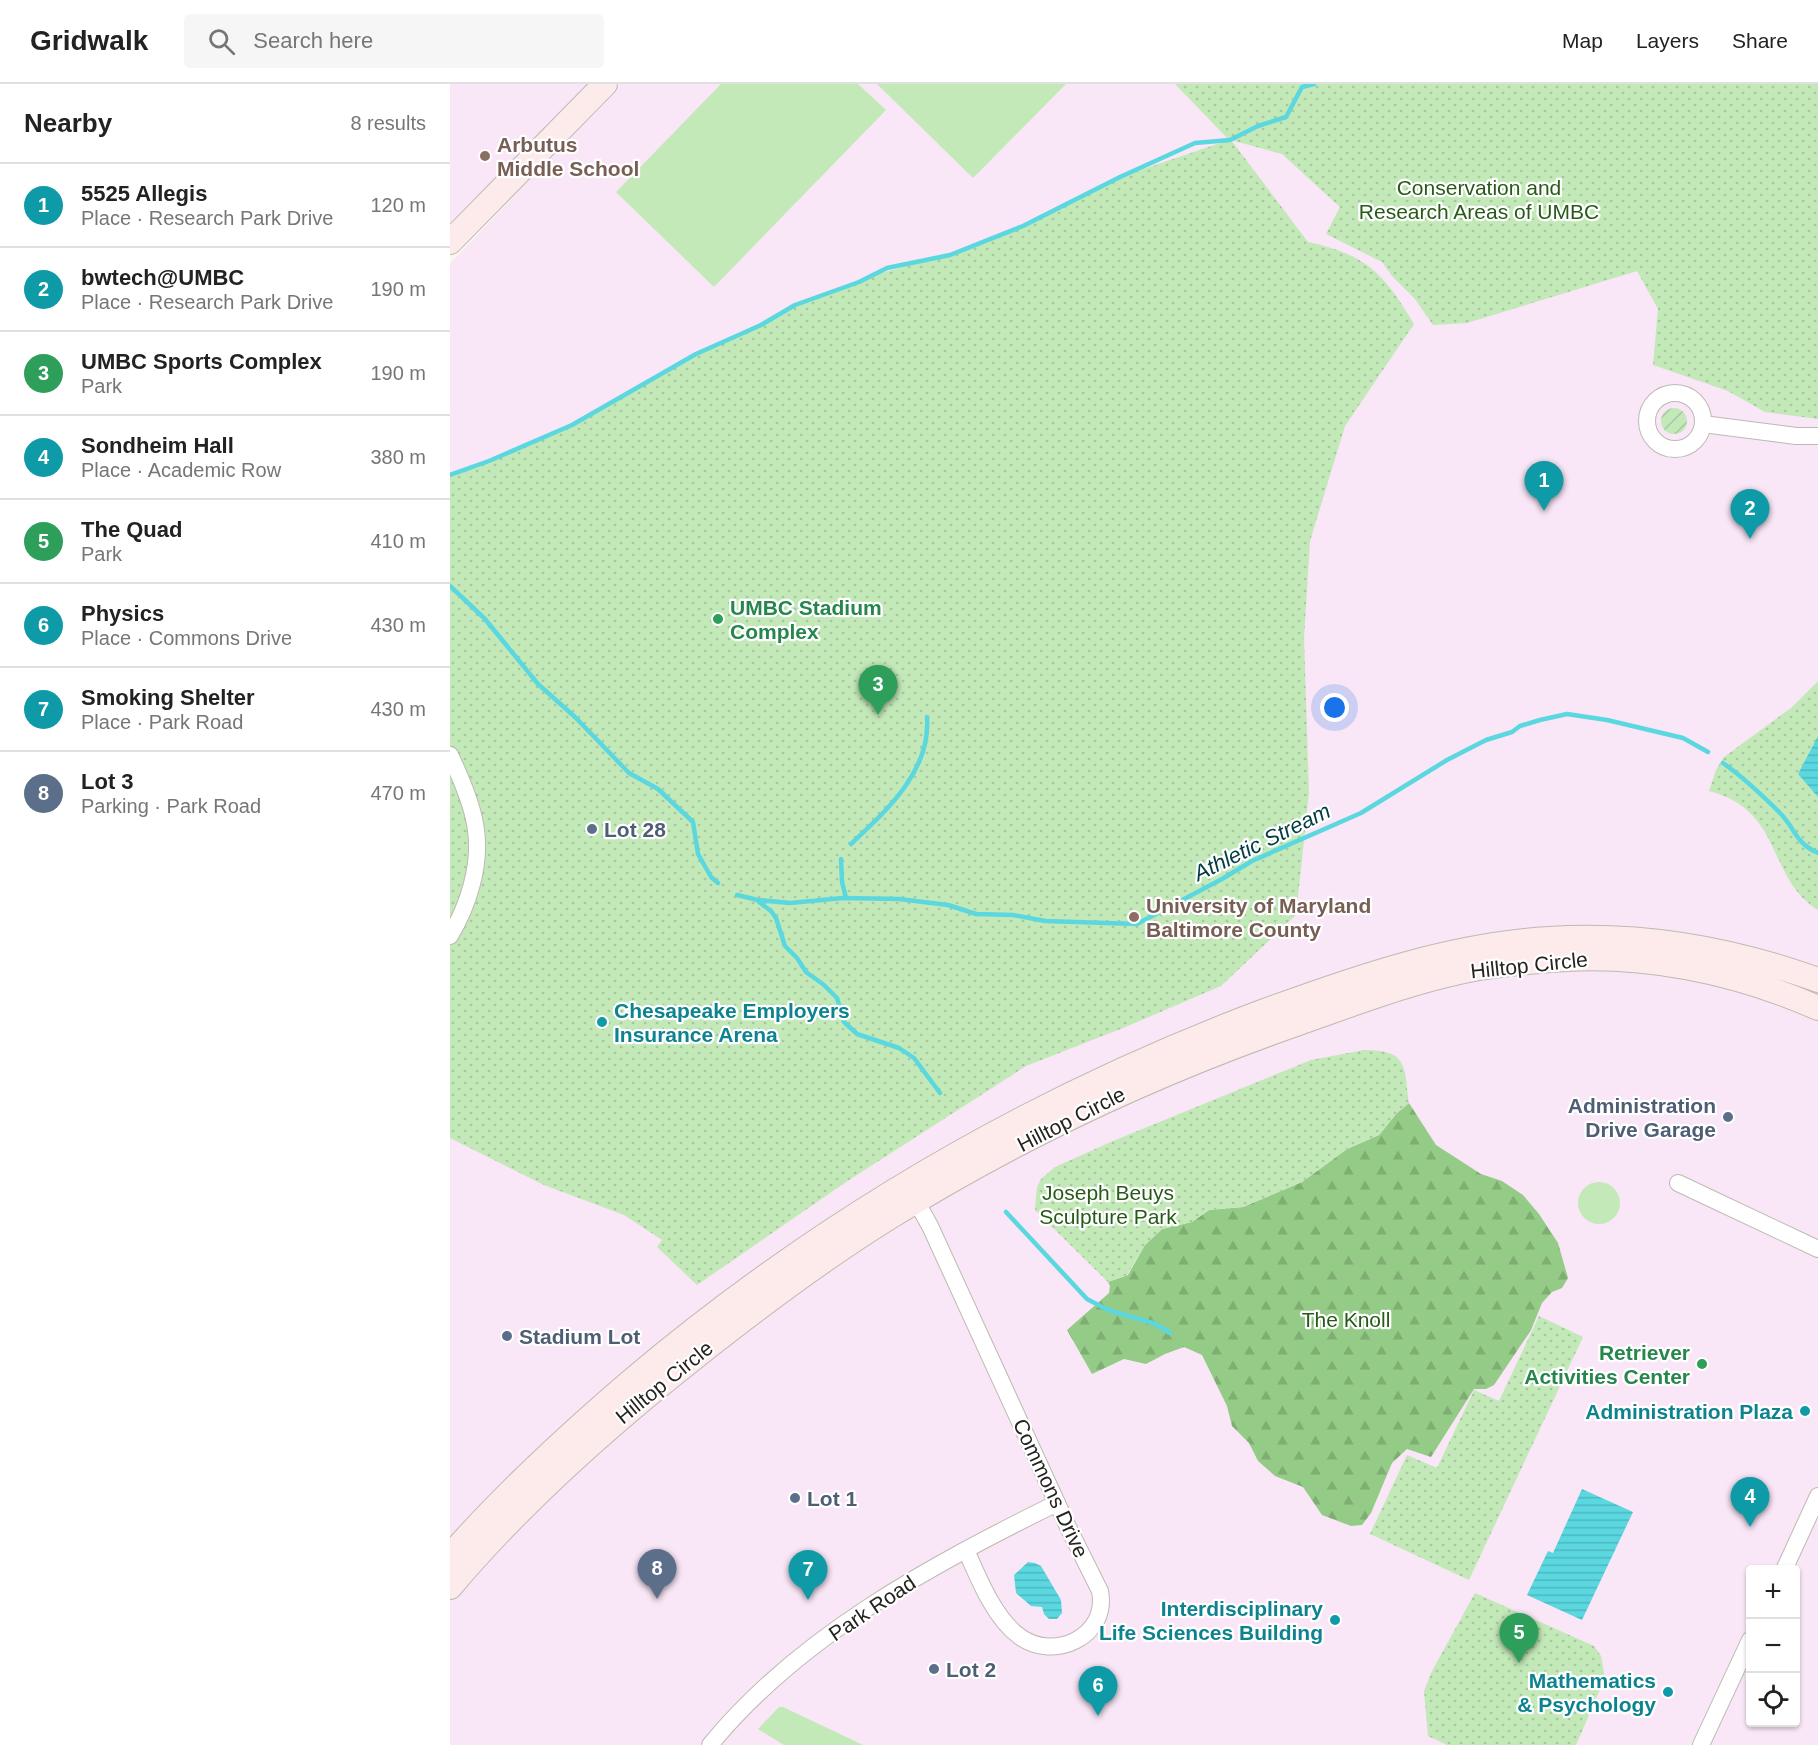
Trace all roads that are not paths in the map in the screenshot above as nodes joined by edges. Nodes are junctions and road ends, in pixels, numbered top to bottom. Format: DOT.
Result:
graph roads {
  1 [pos="605,84"];
  2 [pos="450,242"];
  3 [pos="1703,424"];
  4 [pos="1818,436"];
  5 [pos="450,755"];
  6 [pos="450,936"];
  7 [pos="1818,980"];
  8 [pos="1818,1008"];
  9 [pos="1678,1183"];
  10 [pos="911,1192"];
  11 [pos="1818,1250"];
  12 [pos="1818,1496"];
  13 [pos="1058,1503"];
  14 [pos="966,1550"];
  15 [pos="450,1556"];
  16 [pos="1786,1565"];
  17 [pos="450,1587"];
  18 [pos="1746,1649"];
  19 [pos="710,1745"];
  20 [pos="1701,1745"];
  1 -- 2 [label="street"];
  3 -- 4 [label="street"];
  5 -- 6 [label="street"];
  7 -- 10 [label="street, Hilltop Circle"];
  8 -- 10 [label="street, Hilltop Circle"];
  9 -- 11 [label="street"];
  10 -- 13 [label="street, Commons Drive"];
  10 -- 15 [label="street, Hilltop Circle"];
  10 -- 17 [label="street, Hilltop Circle"];
  12 -- 16 [label="street"];
  13 -- 14 [label="street, Park Road"];
  13 -- 14 [label="street, Commons Drive"];
  14 -- 19 [label="street, Park Road"];
  18 -- 20 [label="street"];
}
